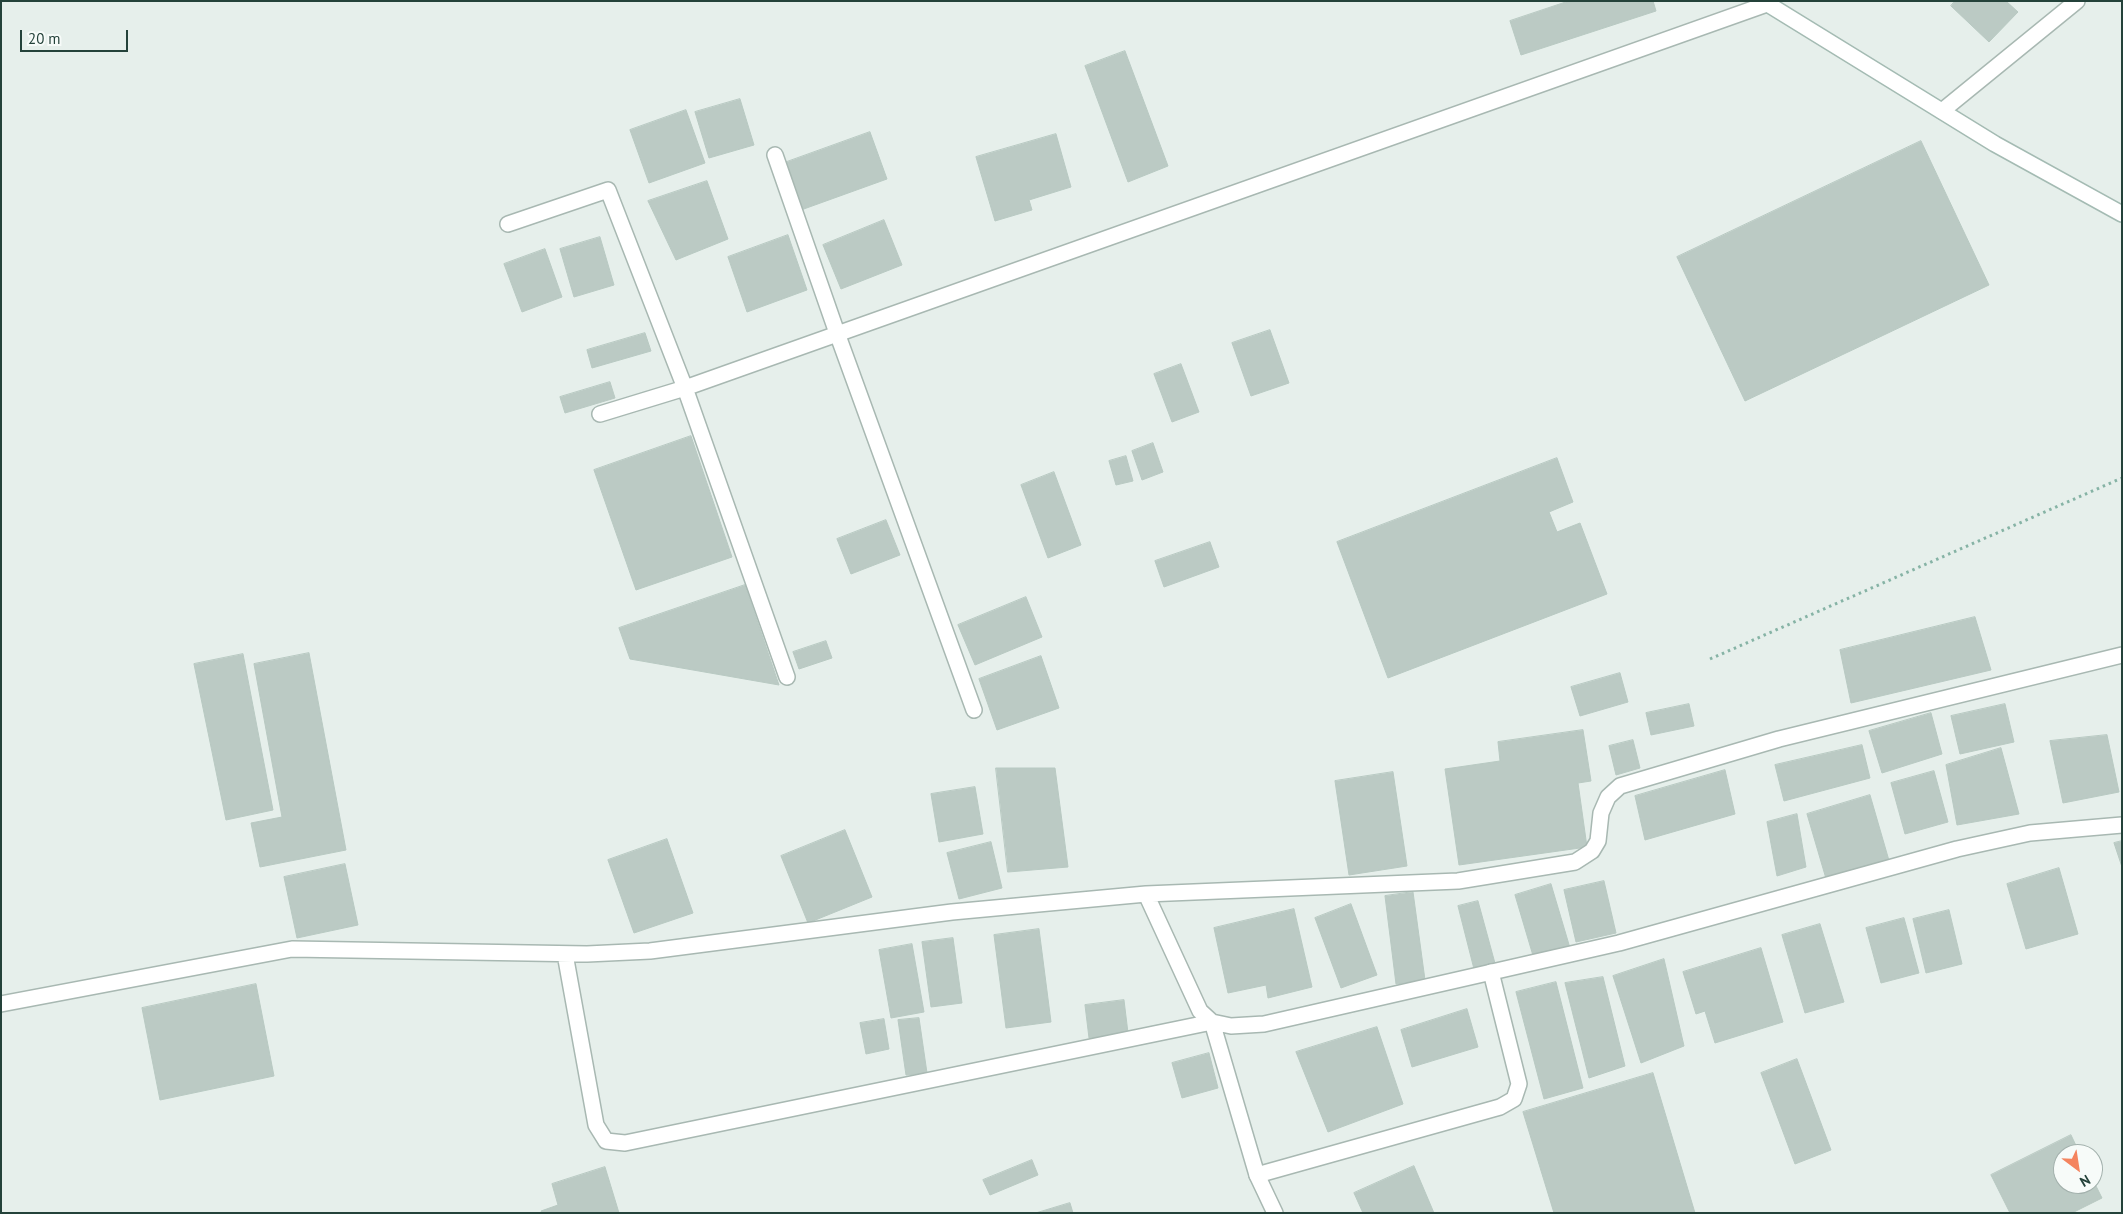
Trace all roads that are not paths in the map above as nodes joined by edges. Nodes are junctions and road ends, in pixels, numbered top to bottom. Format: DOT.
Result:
graph roads {
  1 [pos="2078,1"];
  2 [pos="1765,2"];
  3 [pos="1942,112"];
  4 [pos="775,154"];
  5 [pos="2122,214"];
  6 [pos="508,224"];
  7 [pos="837,333"];
  8 [pos="685,388"];
  9 [pos="600,414"];
  10 [pos="2122,655"];
  11 [pos="787,677"];
  12 [pos="974,710"];
  13 [pos="2122,824"];
  14 [pos="1146,894"];
  15 [pos="565,954"];
  16 [pos="1491,972"];
  17 [pos="1,1004"];
  18 [pos="1212,1022"];
  19 [pos="1258,1175"];
  20 [pos="1274,1213"];
  1 -- 3 [label="street"];
  2 -- 3 [label="street"];
  2 -- 7 [label="street"];
  3 -- 5 [label="street"];
  4 -- 7 [label="street"];
  6 -- 8 [label="street"];
  7 -- 8 [label="street"];
  7 -- 12 [label="street"];
  8 -- 9 [label="street"];
  8 -- 11 [label="street"];
  10 -- 14 [label="street"];
  13 -- 16 [label="street"];
  14 -- 15 [label="street"];
  14 -- 18 [label="street"];
  15 -- 17 [label="street"];
  15 -- 18 [label="street"];
  16 -- 18 [label="street"];
  16 -- 19 [label="street"];
  18 -- 19 [label="street"];
  19 -- 20 [label="street"];
}
